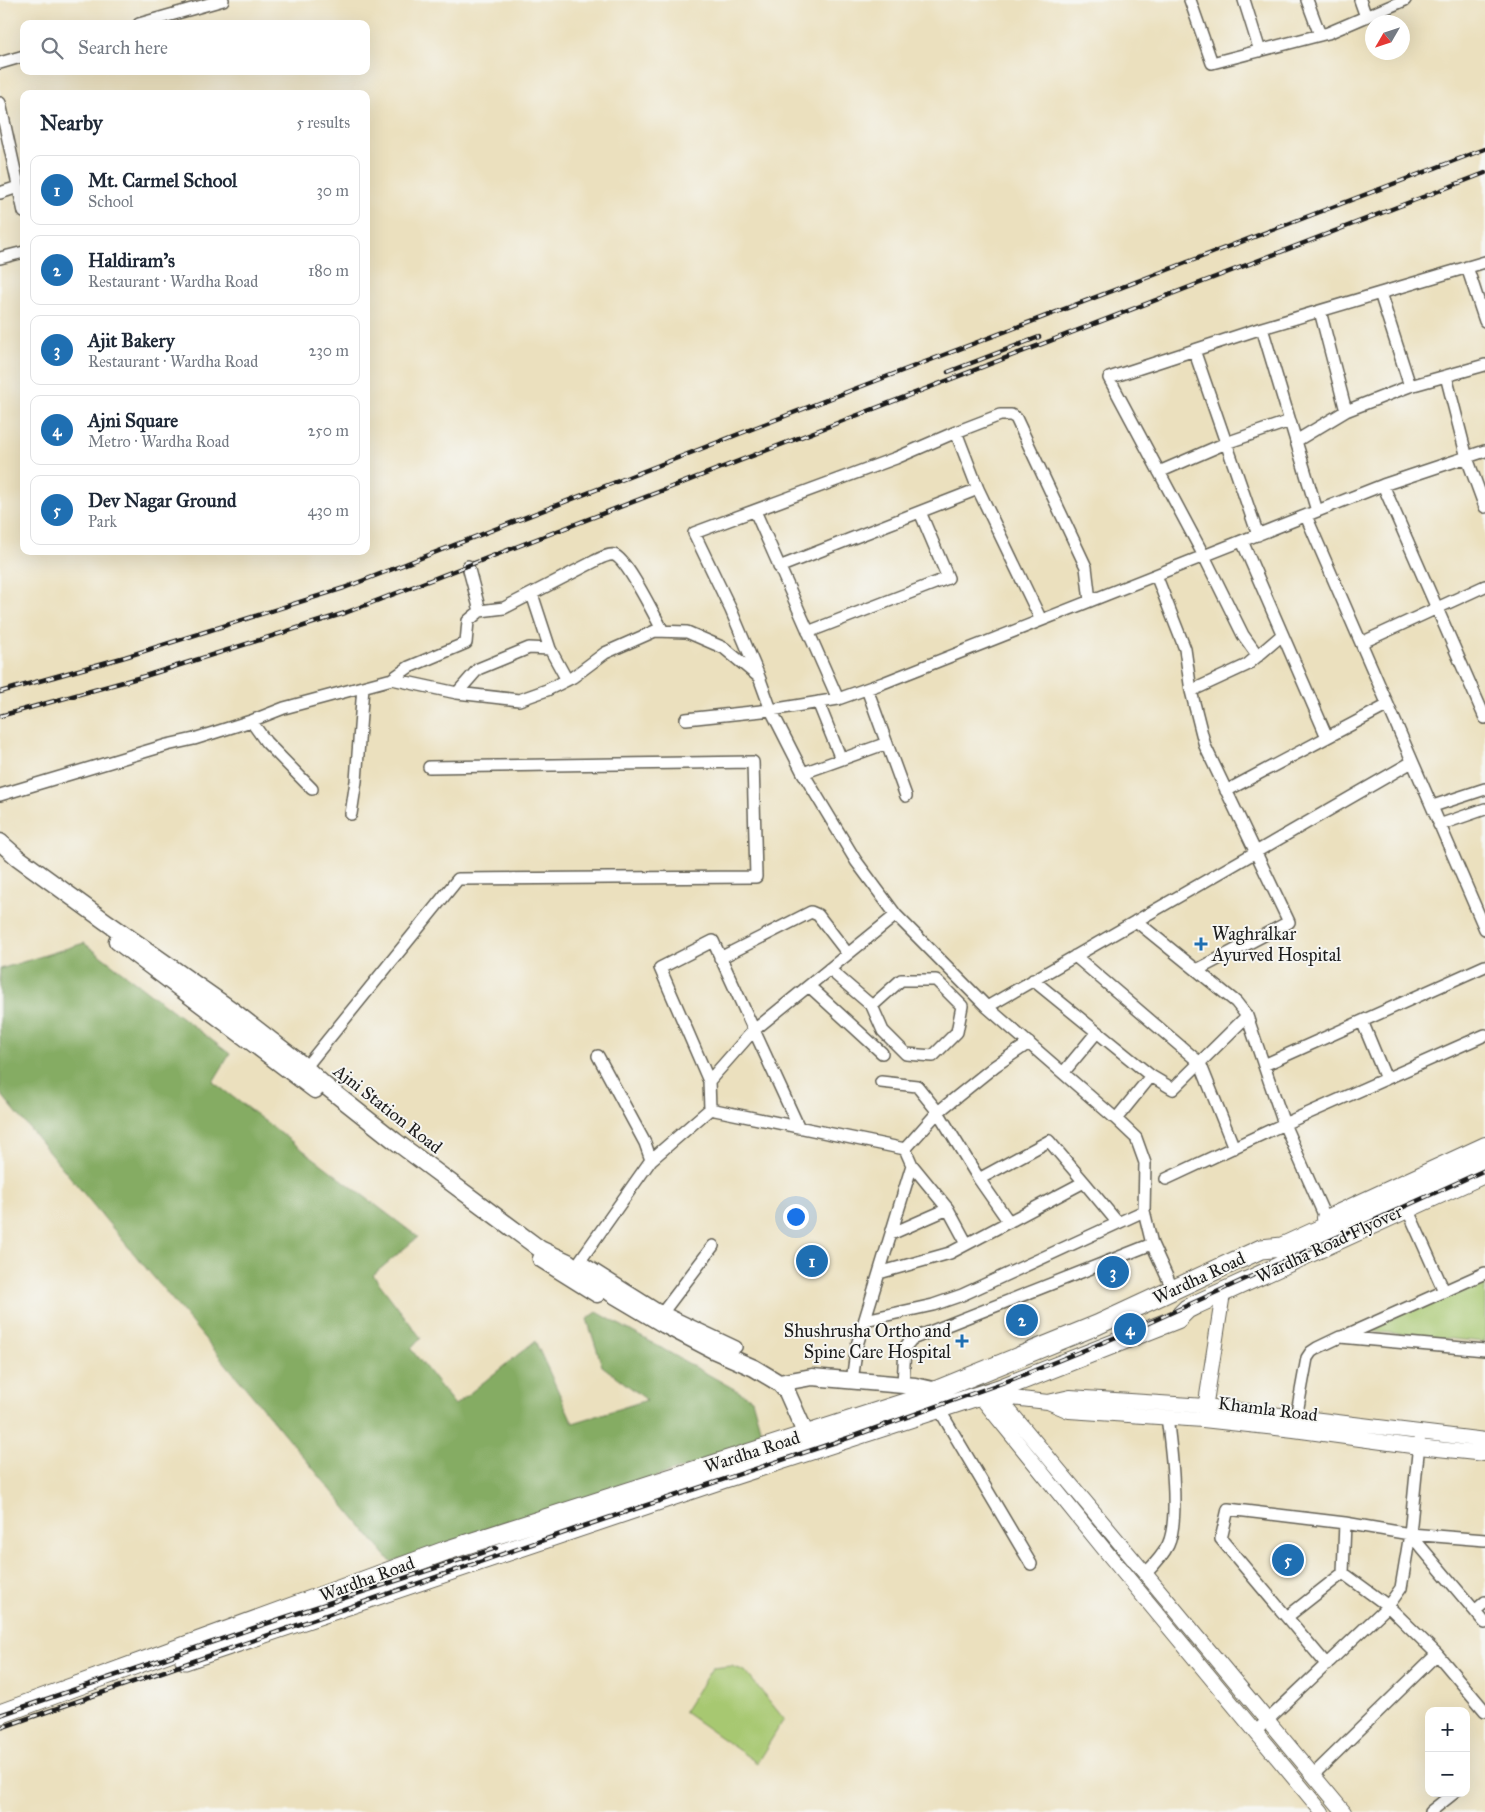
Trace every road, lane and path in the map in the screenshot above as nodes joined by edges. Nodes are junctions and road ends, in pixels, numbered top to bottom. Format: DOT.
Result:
graph roads {
  1 [pos="224,0"];
  2 [pos="1190,0"];
  3 [pos="1244,0"];
  4 [pos="1307,0"];
  5 [pos="1360,0"];
  6 [pos="1405,0"];
  7 [pos="1365,15"];
  8 [pos="1371,15"];
  9 [pos="1365,17"];
  10 [pos="153,20"];
  11 [pos="1320,35"];
  12 [pos="1260,51"];
  13 [pos="20,57"];
  14 [pos="0,63"];
  15 [pos="0,104"];
  16 [pos="3,129"];
  17 [pos="18,188"];
  18 [pos="0,193"];
  19 [pos="20,196"];
  20 [pos="20,253"];
  21 [pos="0,258"];
  22 [pos="1485,262"];
  23 [pos="1467,267"];
  24 [pos="1380,293"];
  25 [pos="1320,311"];
  26 [pos="1485,321"];
  27 [pos="1262,328"];
  28 [pos="1194,350"];
  29 [pos="1485,366"];
  30 [pos="1446,376"];
  31 [pos="1410,386"];
  32 [pos="1346,411"];
  33 [pos="1290,421"];
  34 [pos="956,432"];
  35 [pos="1296,441"];
  36 [pos="1226,443"];
  37 [pos="1485,451"];
  38 [pos="1466,458"];
  39 [pos="1159,472"];
  40 [pos="1383,485"];
  41 [pos="978,489"];
  42 [pos="1485,508"];
  43 [pos="755,511"];
  44 [pos="1317,511"];
  45 [pos="920,512"];
  46 [pos="1306,516"];
  47 [pos="1258,535"];
  48 [pos="1242,541"];
  49 [pos="1204,556"];
  50 [pos="468,566"];
  51 [pos="779,567"];
  52 [pos="1156,575"];
  53 [pos="1485,586"];
  54 [pos="532,594"];
  55 [pos="1090,601"];
  56 [pos="1437,608"];
  57 [pos="480,611"];
  58 [pos="1042,620"];
  59 [pos="663,631"];
  60 [pos="808,632"];
  61 [pos="1282,635"];
  62 [pos="1361,643"];
  63 [pos="550,649"];
  64 [pos="1258,656"];
  65 [pos="759,677"];
  66 [pos="392,679"];
  67 [pos="567,680"];
  68 [pos="362,687"];
  69 [pos="867,689"];
  70 [pos="1191,691"];
  71 [pos="456,693"];
  72 [pos="838,699"];
  73 [pos="818,702"];
  74 [pos="1388,705"];
  75 [pos="771,710"];
  76 [pos="1485,718"];
  77 [pos="686,719"];
  78 [pos="251,721"];
  79 [pos="1327,738"];
  80 [pos="887,743"];
  81 [pos="841,759"];
  82 [pos="1412,762"];
  83 [pos="429,767"];
  84 [pos="803,773"];
  85 [pos="312,789"];
  86 [pos="1485,789"];
  87 [pos="1226,791"];
  88 [pos="0,794"];
  89 [pos="906,796"];
  90 [pos="1433,806"];
  91 [pos="1485,809"];
  92 [pos="352,814"];
  93 [pos="1439,825"];
  94 [pos="0,842"];
  95 [pos="1256,852"];
  96 [pos="0,854"];
  97 [pos="896,915"];
  98 [pos="1136,920"];
  99 [pos="1485,929"];
  100 [pos="119,936"];
  101 [pos="848,954"];
  102 [pos="1075,956"];
  103 [pos="720,958"];
  104 [pos="1485,966"];
  105 [pos="829,970"];
  106 [pos="1197,970"];
  107 [pos="1033,980"];
  108 [pos="964,984"];
  109 [pos="809,986"];
  110 [pos="953,997"];
  111 [pos="872,1006"];
  112 [pos="987,1007"];
  113 [pos="1247,1016"];
  114 [pos="1362,1021"];
  115 [pos="753,1031"];
  116 [pos="1097,1032"];
  117 [pos="1485,1034"];
  118 [pos="1029,1043"];
  119 [pos="882,1053"];
  120 [pos="598,1056"];
  121 [pos="1200,1063"];
  122 [pos="1264,1065"];
  123 [pos="1063,1073"];
  124 [pos="307,1074"];
  125 [pos="1151,1076"];
  126 [pos="1386,1078"];
  127 [pos="709,1081"];
  128 [pos="881,1082"];
  129 [pos="710,1109"];
  130 [pos="938,1112"];
  131 [pos="1116,1119"];
  132 [pos="1284,1124"];
  133 [pos="799,1128"];
  134 [pos="1485,1144"];
  135 [pos="1234,1148"];
  136 [pos="905,1149"];
  137 [pos="1485,1154"];
  138 [pos="651,1160"];
  139 [pos="912,1165"];
  140 [pos="1485,1173"];
  141 [pos="979,1179"];
  142 [pos="1166,1179"];
  143 [pos="1485,1180"];
  144 [pos="1084,1182"];
  145 [pos="948,1209"];
  146 [pos="1144,1210"];
  147 [pos="1410,1216"];
  148 [pos="1325,1217"];
  149 [pos="1009,1222"];
  150 [pos="1118,1223"];
  151 [pos="891,1234"];
  152 [pos="967,1244"];
  153 [pos="1152,1244"];
  154 [pos="713,1246"];
  155 [pos="1261,1248"];
  156 [pos="575,1268"];
  157 [pos="879,1273"];
  158 [pos="1485,1273"];
  159 [pos="1173,1290"];
  160 [pos="1444,1291"];
  161 [pos="1222,1300"];
  162 [pos="663,1312"];
  163 [pos="1177,1319"];
  164 [pos="865,1320"];
  165 [pos="1340,1337"];
  166 [pos="736,1347"];
  167 [pos="1485,1350"];
  168 [pos="770,1379"];
  169 [pos="852,1381"];
  170 [pos="903,1385"];
  171 [pos="991,1391"];
  172 [pos="938,1400"];
  173 [pos="1048,1402"];
  174 [pos="1204,1413"];
  175 [pos="1012,1414"];
  176 [pos="1167,1417"];
  177 [pos="1296,1418"];
  178 [pos="1001,1423"];
  179 [pos="1420,1440"];
  180 [pos="1485,1440"];
  181 [pos="805,1443"];
  182 [pos="1485,1454"];
  183 [pos="1346,1523"];
  184 [pos="1410,1534"];
  185 [pos="1485,1540"];
  186 [pos="1032,1564"];
  187 [pos="1146,1573"];
  188 [pos="1343,1573"];
  189 [pos="1485,1602"];
  190 [pos="1388,1606"];
  191 [pos="1475,1611"];
  192 [pos="1287,1617"];
  193 [pos="1485,1624"];
  194 [pos="1438,1654"];
  195 [pos="1327,1665"];
  196 [pos="1485,1711"];
  197 [pos="0,1714"];
  198 [pos="1268,1722"];
  199 [pos="0,1726"];
  200 [pos="1255,1732"];
  201 [pos="1313,1775"];
  202 [pos="1449,1797"];
  203 [pos="1322,1812"];
  204 [pos="1344,1812"];
  205 [pos="1430,1812"];
  1 -- 10 [label="street"];
  2 -- 12 [label="street"];
  3 -- 12 [label="street"];
  4 -- 11 [label="street"];
  5 -- 7 [label="street"];
  6 -- 8 [label="street"];
  9 -- 11 [label="street"];
  11 -- 12 [label="street"];
  13 -- 14 [label="street"];
  15 -- 16 [label="street"];
  16 -- 17 [label="street"];
  17 -- 18 [label="street"];
  17 -- 19 [label="street"];
  20 -- 21 [label="street"];
  22 -- 23 [label="street"];
  23 -- 24 [label="street"];
  23 -- 26 [label="street"];
  24 -- 25 [label="street"];
  24 -- 31 [label="street"];
  25 -- 27 [label="street"];
  25 -- 32 [label="street"];
  27 -- 28 [label="street"];
  27 -- 33 [label="street"];
  28 -- 36 [label="street"];
  28 -- 39 [label="street"];
  29 -- 30 [label="street"];
  30 -- 31 [label="street"];
  30 -- 38 [label="street"];
  31 -- 32 [label="street"];
  32 -- 35 [label="street"];
  33 -- 35 [label="street"];
  33 -- 36 [label="street"];
  34 -- 41 [label="street"];
  34 -- 43 [label="street"];
  34 -- 55 [label="street"];
  35 -- 44 [label="street"];
  36 -- 39 [label="street"];
  36 -- 47 [label="street"];
  37 -- 38 [label="street"];
  38 -- 40 [label="street"];
  38 -- 42 [label="street"];
  39 -- 49 [label="street"];
  40 -- 44 [label="street"];
  40 -- 56 [label="street"];
  41 -- 45 [label="street"];
  41 -- 58 [label="street"];
  43 -- 51 [label="street"];
  43 -- 65 [label="street"];
  44 -- 46 [label="street"];
  45 -- 51 [label="street"];
  45 -- 60 [label="street"];
  46 -- 47 [label="street"];
  46 -- 62 [label="street"];
  47 -- 48 [label="street"];
  48 -- 49 [label="street"];
  48 -- 61 [label="street"];
  49 -- 52 [label="street"];
  49 -- 64 [label="street"];
  50 -- 57 [label="street"];
  51 -- 60 [label="street"];
  52 -- 55 [label="street"];
  52 -- 70 [label="street"];
  53 -- 56 [label="street"];
  54 -- 57 [label="street"];
  54 -- 59 [label="street"];
  54 -- 63 [label="street"];
  55 -- 58 [label="street"];
  56 -- 62 [label="street"];
  56 -- 76 [label="street"];
  57 -- 66 [label="street"];
  58 -- 69 [label="street"];
  59 -- 65 [label="street"];
  59 -- 67 [label="street"];
  60 -- 72 [label="street"];
  61 -- 64 [label="street"];
  61 -- 79 [label="street"];
  62 -- 74 [label="street"];
  63 -- 67 [label="street"];
  63 -- 71 [label="street"];
  64 -- 70 [label="street"];
  65 -- 75 [label="street"];
  66 -- 68 [label="street"];
  66 -- 71 [label="street"];
  67 -- 71 [label="street"];
  68 -- 78 [label="street"];
  68 -- 92 [label="street"];
  69 -- 72 [label="street"];
  69 -- 80 [label="street"];
  70 -- 87 [label="street"];
  72 -- 73 [label="street"];
  73 -- 75 [label="street"];
  73 -- 81 [label="street"];
  74 -- 79 [label="street"];
  74 -- 82 [label="street"];
  75 -- 77 [label="street"];
  75 -- 84 [label="street"];
  78 -- 85 [label="street"];
  78 -- 88 [label="street"];
  79 -- 87 [label="street"];
  80 -- 81 [label="street"];
  80 -- 89 [label="street"];
  81 -- 84 [label="street"];
  82 -- 90 [label="street"];
  82 -- 95 [label="street"];
  83 -- 124 [label="street"];
  84 -- 97 [label="street"];
  86 -- 90 [label="street"];
  87 -- 95 [label="street"];
  90 -- 93 [label="street"];
  91 -- 93 [label="street"];
  93 -- 99 [label="street"];
  94 -- 100 [label="main road, Ajni Station Road"];
  95 -- 98 [label="street"];
  95 -- 106 [label="street"];
  96 -- 100 [label="main road, Ajni Station Road"];
  97 -- 101 [label="street"];
  97 -- 108 [label="street"];
  98 -- 102 [label="street"];
  98 -- 106 [label="street"];
  100 -- 124 [label="main road, Ajni Station Road"];
  101 -- 103 [label="street"];
  101 -- 105 [label="street"];
  102 -- 107 [label="street"];
  102 -- 121 [label="street"];
  103 -- 115 [label="street"];
  103 -- 127 [label="street"];
  104 -- 114 [label="street"];
  105 -- 109 [label="street"];
  105 -- 111 [label="street"];
  106 -- 113 [label="street"];
  107 -- 112 [label="street"];
  107 -- 116 [label="street"];
  108 -- 110 [label="street"];
  108 -- 112 [label="street"];
  109 -- 115 [label="street"];
  109 -- 119 [label="street"];
  110 -- 111 [label="street"];
  110 -- 111 [label="street"];
  112 -- 118 [label="street"];
  113 -- 121 [label="street"];
  113 -- 122 [label="street"];
  114 -- 122 [label="street"];
  114 -- 126 [label="street"];
  115 -- 127 [label="street"];
  115 -- 133 [label="street"];
  116 -- 123 [label="street"];
  116 -- 125 [label="street"];
  117 -- 126 [label="street"];
  118 -- 123 [label="street"];
  118 -- 130 [label="street"];
  120 -- 138 [label="street"];
  121 -- 125 [label="street"];
  121 -- 135 [label="street"];
  122 -- 132 [label="street"];
  123 -- 131 [label="street"];
  124 -- 156 [label="main road, Ajni Station Road"];
  125 -- 131 [label="street"];
  126 -- 132 [label="street"];
  127 -- 129 [label="street"];
  128 -- 130 [label="street"];
  129 -- 133 [label="street"];
  129 -- 138 [label="street"];
  130 -- 136 [label="street"];
  130 -- 141 [label="street"];
  131 -- 146 [label="street"];
  132 -- 135 [label="street"];
  132 -- 148 [label="street"];
  133 -- 136 [label="street"];
  134 -- 148 [label="street, Wardha Road"];
  135 -- 142 [label="street"];
  136 -- 139 [label="street"];
  137 -- 155 [label="highway, Wardha Road Flyover"];
  138 -- 156 [label="street"];
  139 -- 145 [label="street"];
  139 -- 151 [label="street"];
  140 -- 163 [label="highway, Wardha Road Flyover"];
  141 -- 144 [label="street"];
  141 -- 149 [label="street"];
  143 -- 147 [label="street, Wardha Road"];
  144 -- 149 [label="street"];
  144 -- 150 [label="street"];
  145 -- 151 [label="street"];
  145 -- 152 [label="street"];
  146 -- 150 [label="street"];
  146 -- 153 [label="street"];
  147 -- 160 [label="street"];
  147 -- 161 [label="street, Wardha Road"];
  148 -- 155 [label="street, Wardha Road"];
  149 -- 152 [label="street"];
  150 -- 164 [label="street"];
  151 -- 157 [label="street"];
  152 -- 157 [label="street"];
  153 -- 159 [label="street"];
  153 -- 170 [label="street"];
  154 -- 162 [label="street"];
  155 -- 159 [label="highway, Wardha Road"];
  156 -- 162 [label="street"];
  156 -- 168 [label="main road, Ajni Station Road"];
  157 -- 164 [label="street"];
  158 -- 160 [label="street"];
  159 -- 172 [label="highway, Wardha Road"];
  160 -- 165 [label="street"];
  161 -- 163 [label="street, Wardha Road"];
  161 -- 174 [label="street"];
  162 -- 166 [label="street"];
  163 -- 171 [label="highway, Wardha Road"];
  164 -- 169 [label="street"];
  165 -- 167 [label="street"];
  165 -- 177 [label="street"];
  168 -- 169 [label="main road"];
  168 -- 181 [label="main road"];
  169 -- 170 [label="main road"];
  170 -- 172 [label="main road"];
  171 -- 172 [label="highway, Wardha Road"];
  171 -- 173 [label="street, Khamla Road"];
  171 -- 175 [label="street"];
  171 -- 178 [label="street"];
  172 -- 181 [label="highway, Wardha Road"];
  172 -- 186 [label="street"];
  173 -- 174 [label="street, Khamla Road"];
  173 -- 176 [label="street, Khamla Road"];
  174 -- 176 [label="street, Khamla Road"];
  174 -- 177 [label="street, Khamla Road"];
  174 -- 179 [label="street, Khamla Road"];
  175 -- 178 [label="street"];
  175 -- 187 [label="street"];
  176 -- 187 [label="street"];
  177 -- 179 [label="street, Khamla Road"];
  178 -- 200 [label="street"];
  179 -- 180 [label="street, Khamla Road"];
  179 -- 182 [label="street, Khamla Road"];
  179 -- 184 [label="street"];
  181 -- 197 [label="highway, Wardha Road"];
  181 -- 199 [label="highway, Wardha Road"];
  183 -- 184 [label="street"];
  183 -- 188 [label="street"];
  183 -- 192 [label="street"];
  184 -- 185 [label="street"];
  184 -- 190 [label="street"];
  184 -- 191 [label="street"];
  187 -- 198 [label="street"];
  188 -- 190 [label="street"];
  188 -- 192 [label="street"];
  189 -- 191 [label="street"];
  190 -- 194 [label="street"];
  190 -- 195 [label="street"];
  191 -- 193 [label="street"];
  192 -- 195 [label="street"];
  194 -- 196 [label="street"];
  194 -- 201 [label="street"];
  195 -- 198 [label="street"];
  198 -- 200 [label="street"];
  198 -- 201 [label="street"];
  200 -- 203 [label="street"];
  201 -- 204 [label="street"];
  202 -- 205 [label="street"];
}
